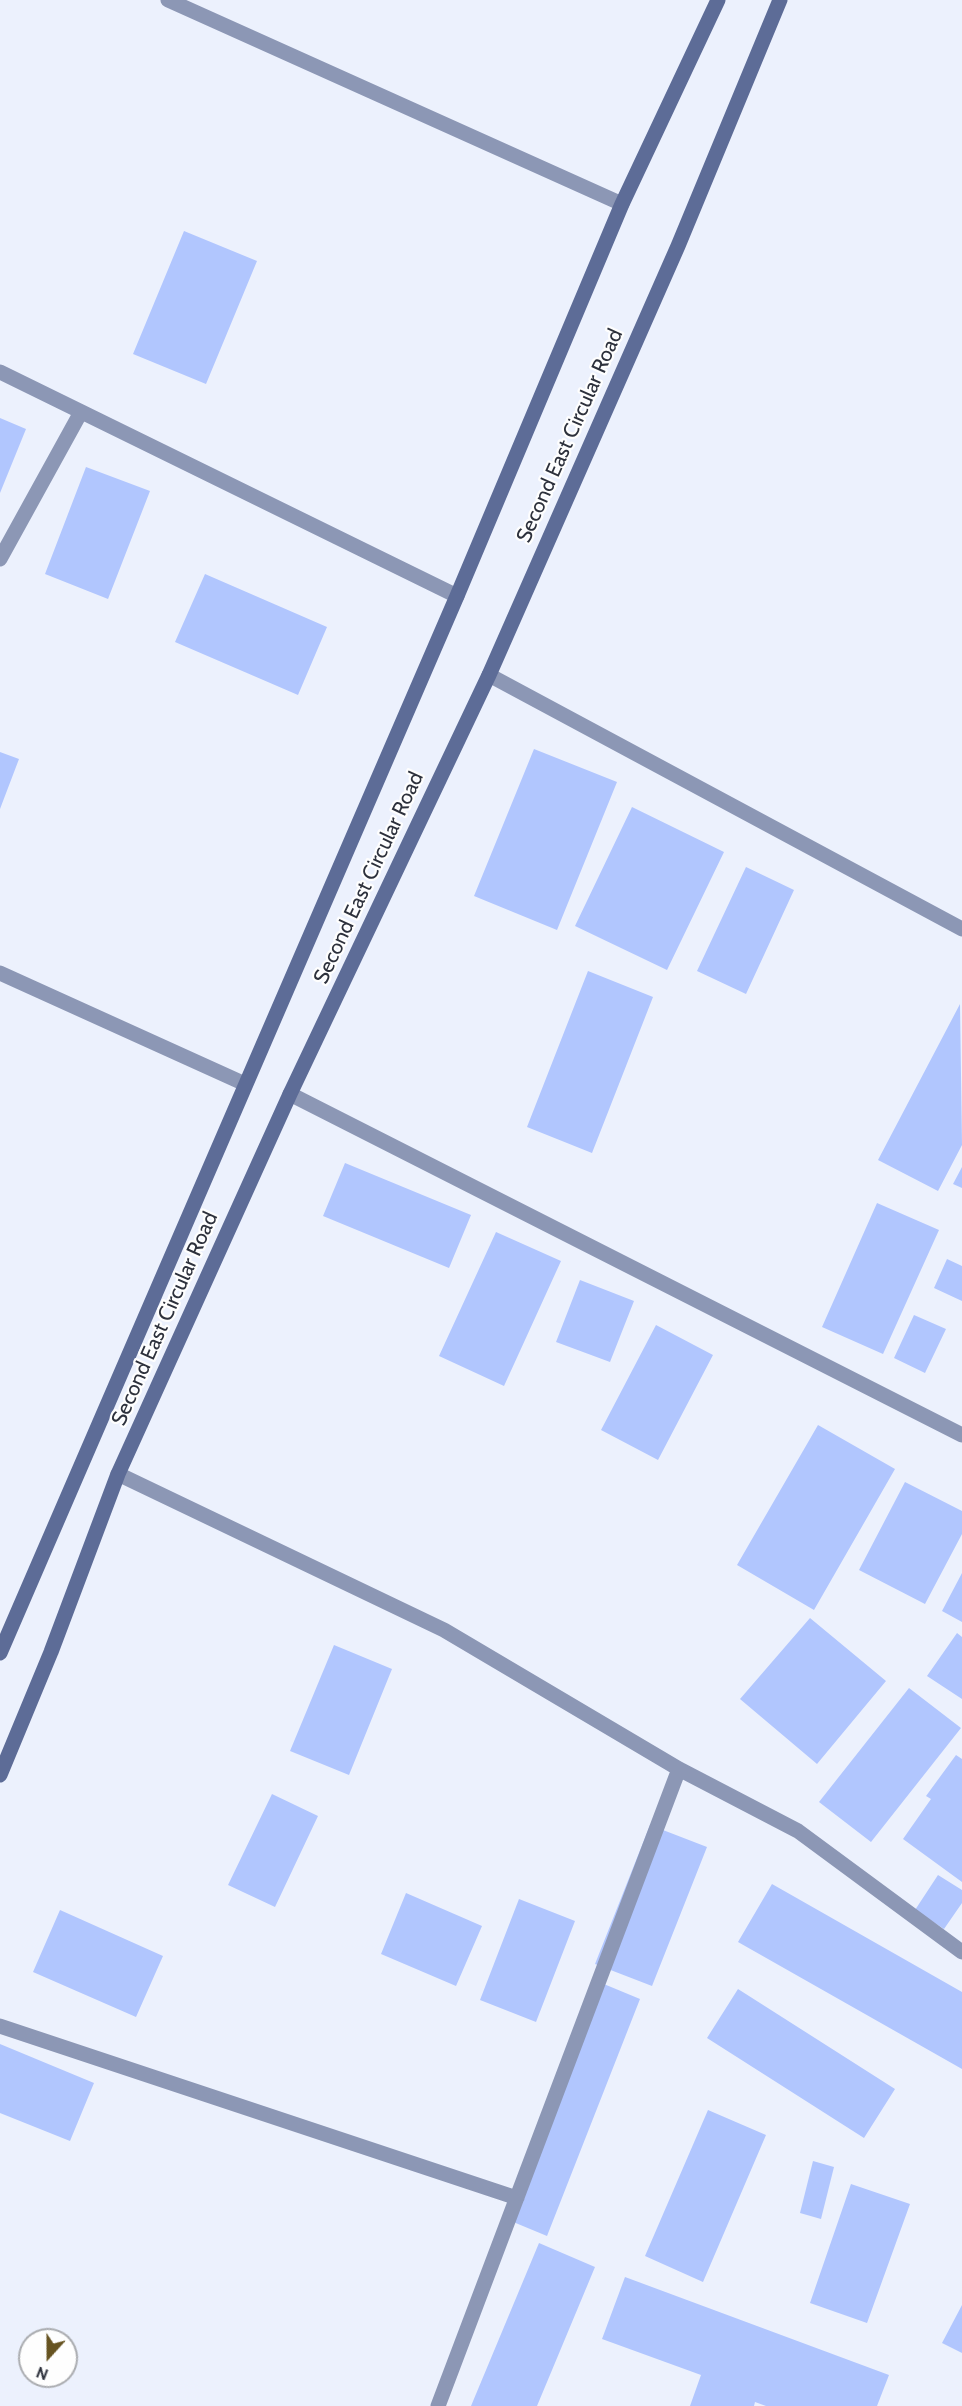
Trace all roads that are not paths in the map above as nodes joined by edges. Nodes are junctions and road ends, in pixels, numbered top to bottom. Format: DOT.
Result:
graph roads {
  1 [pos="168,0"];
  2 [pos="718,0"];
  3 [pos="780,0"];
  4 [pos="622,204"];
  5 [pos="0,372"];
  6 [pos="81,412"];
  7 [pos="0,559"];
  8 [pos="457,596"];
  9 [pos="489,675"];
  10 [pos="962,929"];
  11 [pos="0,973"];
  12 [pos="245,1084"];
  13 [pos="290,1094"];
  14 [pos="962,1435"];
  15 [pos="118,1474"];
  16 [pos="4,1633"];
  17 [pos="0,1653"];
  18 [pos="679,1768"];
  19 [pos="0,1775"];
  20 [pos="962,1952"];
  21 [pos="0,2026"];
  22 [pos="517,2198"];
  23 [pos="438,2406"];
  1 -- 4 [label="street"];
  2 -- 4 [label="main road, Second East Circular Road"];
  3 -- 9 [label="main road, Second East Circular Road"];
  4 -- 8 [label="main road, Second East Circular Road"];
  5 -- 6 [label="street"];
  6 -- 7 [label="street"];
  6 -- 8 [label="street"];
  8 -- 12 [label="main road, Second East Circular Road"];
  9 -- 10 [label="street"];
  9 -- 13 [label="main road, Second East Circular Road"];
  11 -- 12 [label="street"];
  12 -- 16 [label="main road, Second East Circular Road"];
  13 -- 14 [label="street"];
  13 -- 15 [label="main road, Second East Circular Road"];
  15 -- 18 [label="street"];
  15 -- 19 [label="main road, Second East Circular Road"];
  16 -- 17 [label="main road, Second East Circular Road"];
  18 -- 20 [label="street"];
  18 -- 22 [label="street"];
  21 -- 22 [label="street"];
  22 -- 23 [label="street"];
}
